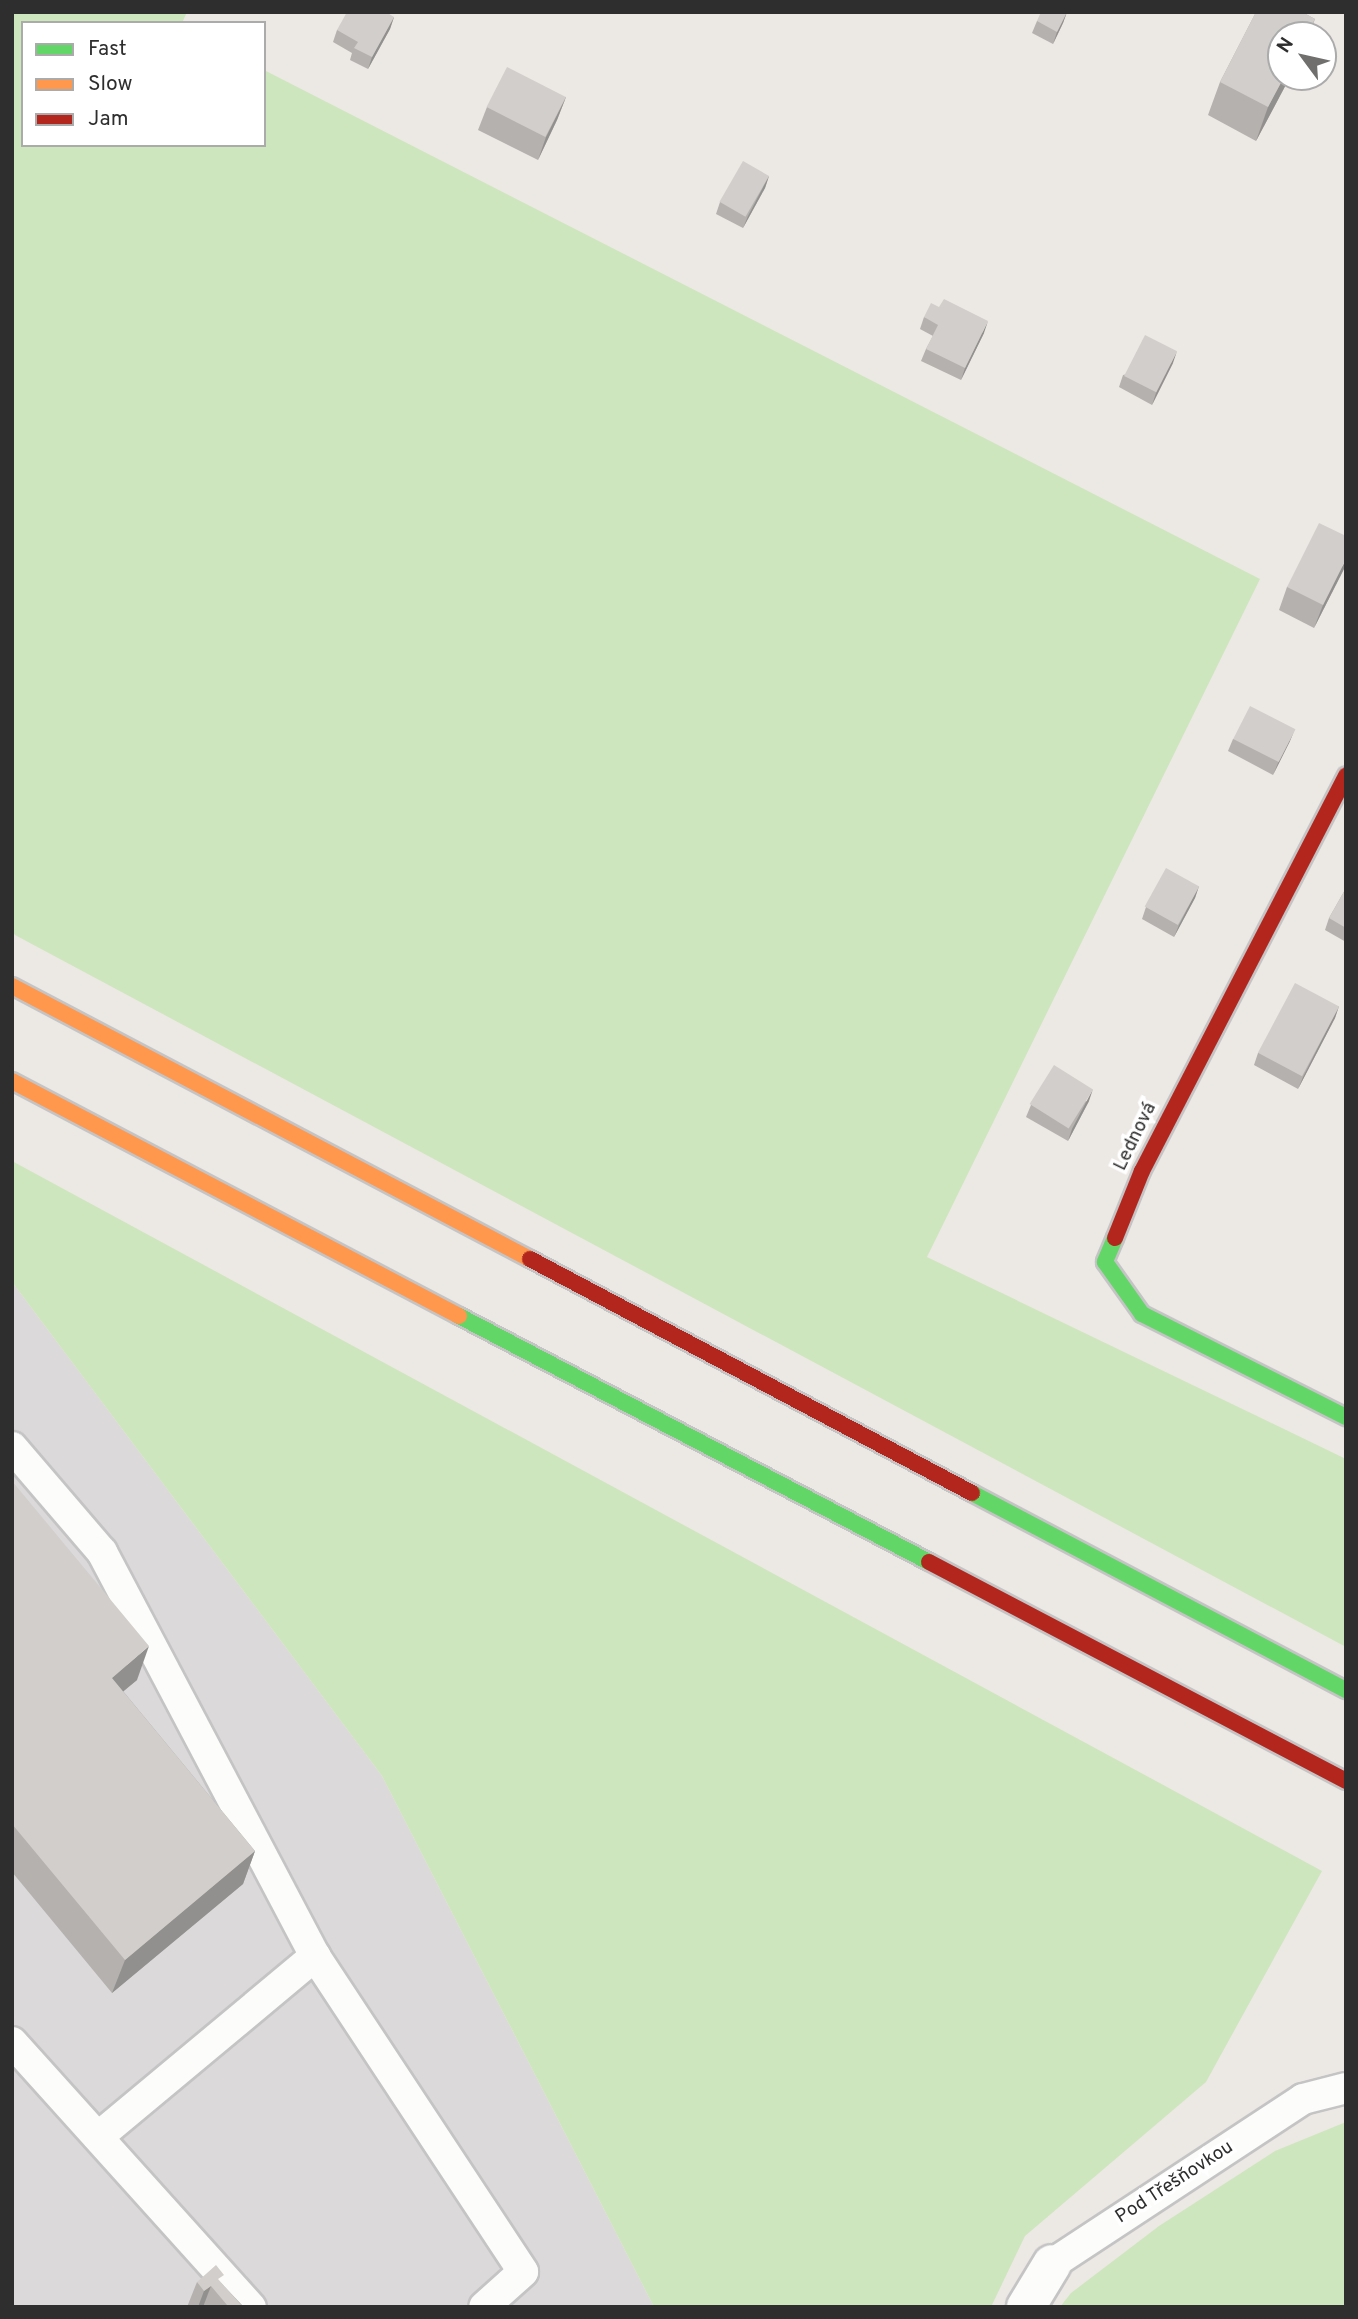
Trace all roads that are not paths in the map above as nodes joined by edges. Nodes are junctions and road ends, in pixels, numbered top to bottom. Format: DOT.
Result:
graph roads {
  1 [pos="1346,775"];
  2 [pos="12,986"];
  3 [pos="12,1081"];
  4 [pos="1346,1417"];
  5 [pos="12,1447"];
  6 [pos="1346,1690"];
  7 [pos="1346,1781"];
  8 [pos="316,1956"];
  9 [pos="12,2042"];
  10 [pos="1346,2088"];
  11 [pos="97,2137"];
  12 [pos="1052,2264"];
  13 [pos="251,2307"];
  14 [pos="484,2307"];
  15 [pos="1026,2307"];
  1 -- 4 [label="main road, Lednová"];
  2 -- 6 [label="main road"];
  3 -- 7 [label="main road"];
  5 -- 8 [label="lane"];
  8 -- 11 [label="lane"];
  8 -- 14 [label="lane"];
  9 -- 11 [label="lane"];
  10 -- 12 [label="lane, Pod Třešňovkou"];
  11 -- 13 [label="lane"];
  12 -- 15 [label="street, Pod Třešňovkou"];
}
